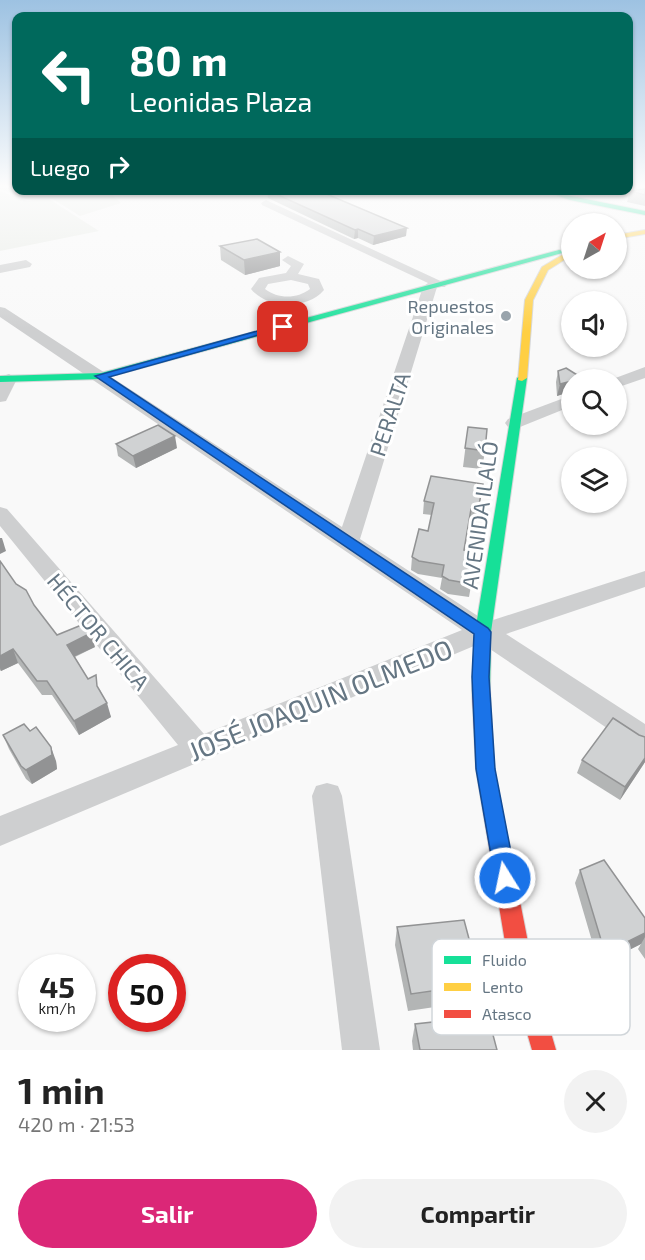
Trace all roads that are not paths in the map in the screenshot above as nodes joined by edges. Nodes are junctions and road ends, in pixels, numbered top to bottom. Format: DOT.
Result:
graph roads {
  1 [pos="330,234"];
  2 [pos="561,253"];
  3 [pos="561,257"];
  4 [pos="288,260"];
  5 [pos="26,264"];
  6 [pos="509,266"];
  7 [pos="0,269"];
  8 [pos="291,276"];
  9 [pos="539,277"];
  10 [pos="435,285"];
  11 [pos="307,297"];
  12 [pos="0,311"];
  13 [pos="328,315"];
  14 [pos="645,372"];
  15 [pos="101,376"];
  16 [pos="5,379"];
  17 [pos="627,379"];
  18 [pos="520,394"];
  19 [pos="0,397"];
  20 [pos="561,402"];
  21 [pos="561,404"];
  22 [pos="514,423"];
  23 [pos="0,513"];
  24 [pos="348,541"];
  25 [pos="645,579"];
  26 [pos="483,632"];
  27 [pos="645,739"];
  28 [pos="199,749"];
  29 [pos="327,796"];
  30 [pos="0,831"];
  31 [pos="516,939"];
  32 [pos="540,1035"];
  33 [pos="361,1050"];
  34 [pos="544,1050"];
  1 -- 10 [label="street"];
  2 -- 6 [label="main road"];
  3 -- 9 [label="main road, AVENIDA ILALÓ"];
  4 -- 8 [label="street"];
  5 -- 7 [label="street"];
  6 -- 9 [label="main road"];
  6 -- 10 [label="main road"];
  8 -- 11 [label="street"];
  8 -- 11 [label="street"];
  9 -- 18 [label="main road, AVENIDA ILALÓ"];
  10 -- 13 [label="main road"];
  10 -- 24 [label="street, PERALTA"];
  11 -- 13 [label="street"];
  12 -- 15 [label="street"];
  13 -- 15 [label="main road"];
  14 -- 17 [label="street"];
  15 -- 16 [label="main road"];
  15 -- 24 [label="street"];
  16 -- 19 [label="street"];
  18 -- 20 [label="street"];
  18 -- 22 [label="main road, AVENIDA ILALÓ"];
  21 -- 22 [label="street"];
  22 -- 26 [label="main road, AVENIDA ILALÓ"];
  23 -- 28 [label="street, HÉCTOR CHICA"];
  24 -- 26 [label="street"];
  25 -- 26 [label="street, JOSÉ JOAQUIN OLMEDO"];
  26 -- 27 [label="street"];
  26 -- 28 [label="street, JOSÉ JOAQUIN OLMEDO"];
  26 -- 31 [label="main road, AVENIDA ILALÓ"];
  28 -- 30 [label="street, JOSÉ JOAQUIN OLMEDO"];
  29 -- 33 [label="street"];
  32 -- 34 [label="main road, AVENIDA ILALÓ"];
}
